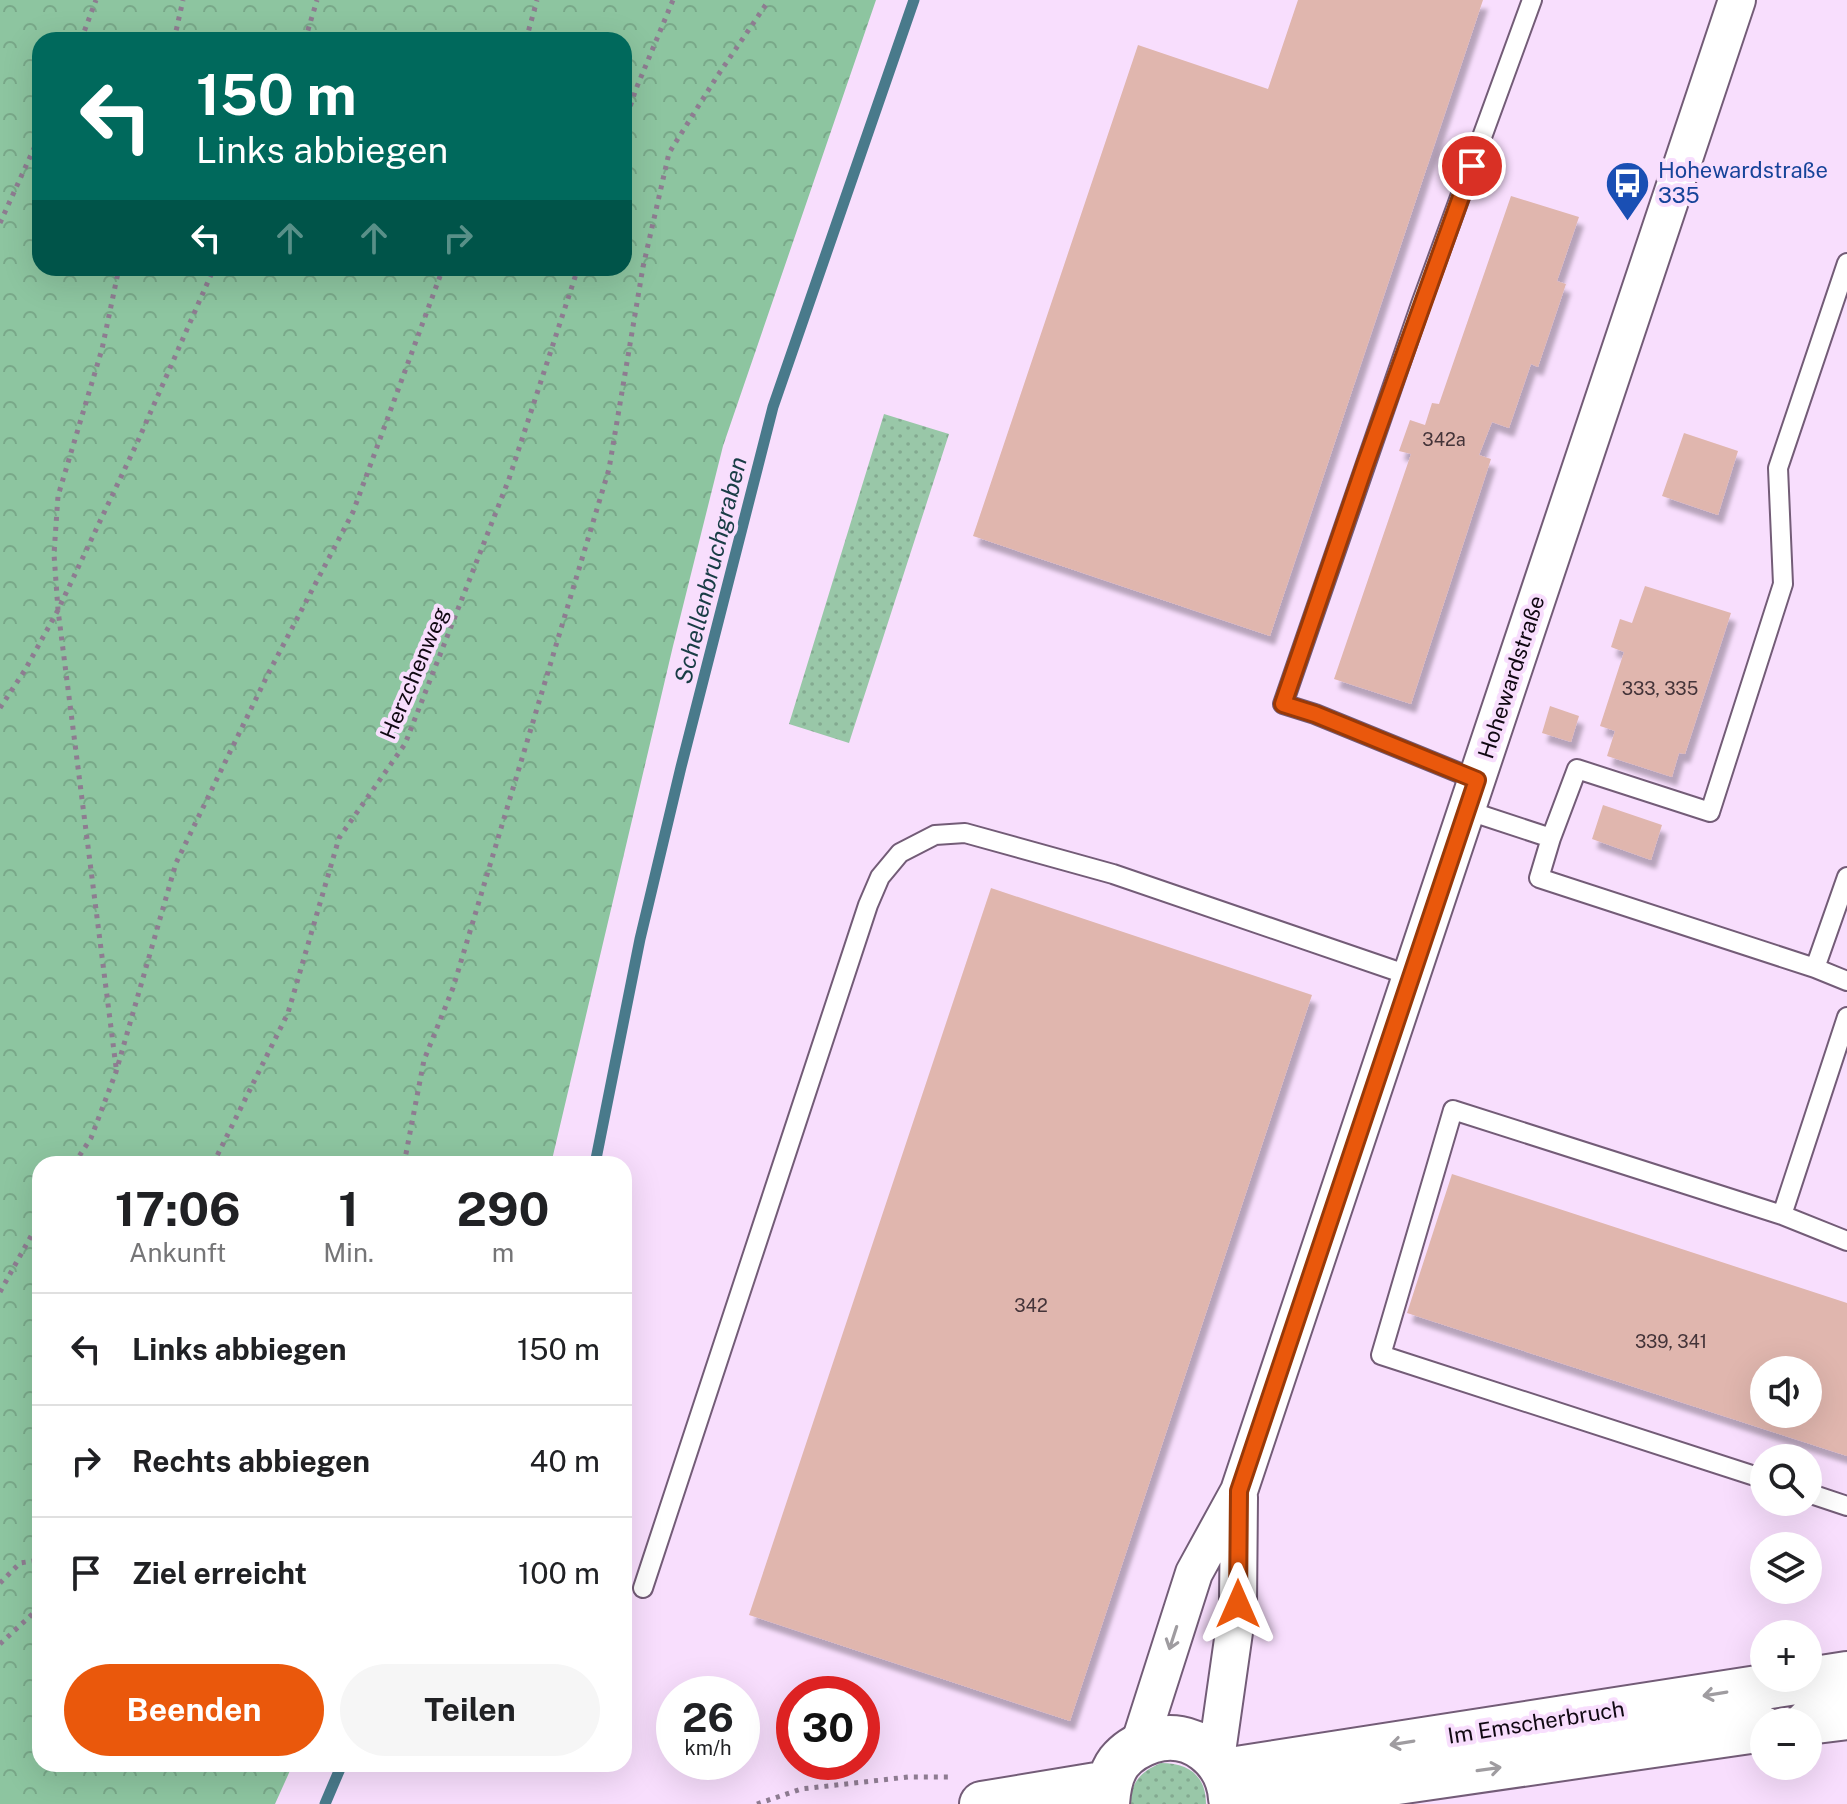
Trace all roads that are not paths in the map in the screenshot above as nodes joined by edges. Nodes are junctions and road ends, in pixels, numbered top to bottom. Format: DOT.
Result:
graph roads {
  1 [pos="1532,0"];
  2 [pos="1737,0"];
  3 [pos="1847,263"];
  4 [pos="1472,795"];
  5 [pos="1551,838"];
  6 [pos="1847,877"];
  7 [pos="1815,968"];
  8 [pos="1411,976"];
  9 [pos="1847,981"];
  10 [pos="1847,1017"];
  11 [pos="1782,1215"];
  12 [pos="1847,1241"];
  13 [pos="1750,1474"];
  14 [pos="1239,1491"];
  15 [pos="1822,1498"];
  16 [pos="1847,1506"];
  17 [pos="643,1588"];
  18 [pos="1847,1674"];
  19 [pos="1847,1717"];
  20 [pos="1822,1720"];
  21 [pos="1750,1730"];
  22 [pos="1139,1745"];
  23 [pos="1229,1784"];
  24 [pos="1108,1794"];
  25 [pos="982,1804"];
  1 -- 4 [label="lane"];
  2 -- 4 [label="street, Hohewardstraße"];
  3 -- 5 [label="lane"];
  4 -- 5 [label="lane"];
  4 -- 8 [label="street, Hohewardstraße"];
  5 -- 7 [label="lane"];
  6 -- 7 [label="lane"];
  7 -- 9 [label="lane"];
  8 -- 14 [label="street, Hohewardstraße"];
  8 -- 17 [label="lane"];
  10 -- 11 [label="lane"];
  11 -- 12 [label="lane"];
  11 -- 13 [label="lane"];
  14 -- 22 [label="street, Hohewardstraße, one-way"];
  14 -- 23 [label="street, Hohewardstraße"];
  15 -- 16 [label="lane"];
  18 -- 23 [label="main road, Im Emscherbruch, one-way"];
  19 -- 20 [label="main road"];
  23 -- 21 [label="main road, Im Emscherbruch, one-way"];
  22 -- 23 [label="main road"];
  22 -- 24 [label="main road"];
  24 -- 25 [label="main road"];
}
